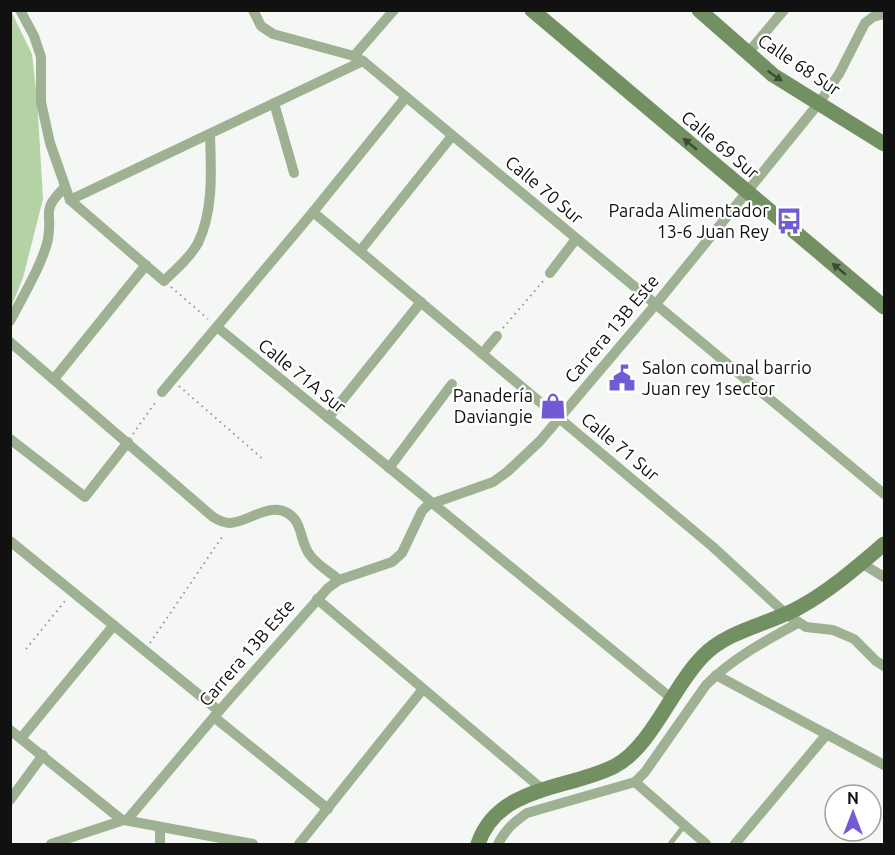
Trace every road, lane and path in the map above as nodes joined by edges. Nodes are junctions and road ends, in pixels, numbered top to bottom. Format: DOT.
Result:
graph roads {
  1 [pos="20,10"];
  2 [pos="253,10"];
  3 [pos="394,10"];
  4 [pos="532,10"];
  5 [pos="699,10"];
  6 [pos="784,10"];
  7 [pos="885,14"];
  8 [pos="747,54"];
  9 [pos="358,58"];
  10 [pos="406,97"];
  11 [pos="274,103"];
  12 [pos="819,103"];
  13 [pos="210,134"];
  14 [pos="452,136"];
  15 [pos="885,144"];
  16 [pos="294,173"];
  17 [pos="64,188"];
  18 [pos="746,192"];
  19 [pos="70,200"];
  20 [pos="313,212"];
  21 [pos="576,239"];
  22 [pos="360,251"];
  23 [pos="146,265"];
  24 [pos="550,273"];
  25 [pos="164,281"];
  26 [pos="421,302"];
  27 [pos="656,304"];
  28 [pos="885,307"];
  29 [pos="10,321"];
  30 [pos="217,327"];
  31 [pos="497,336"];
  32 [pos="10,342"];
  33 [pos="482,354"];
  34 [pos="54,379"];
  35 [pos="172,380"];
  36 [pos="452,384"];
  37 [pos="162,392"];
  38 [pos="328,418"];
  39 [pos="559,418"];
  40 [pos="10,439"];
  41 [pos="128,442"];
  42 [pos="264,460"];
  43 [pos="389,468"];
  44 [pos="885,494"];
  45 [pos="432,503"];
  46 [pos="231,523"];
  47 [pos="10,541"];
  48 [pos="885,544"];
  49 [pos="861,563"];
  50 [pos="885,577"];
  51 [pos="339,580"];
  52 [pos="72,591"];
  53 [pos="317,599"];
  54 [pos="792,619"];
  55 [pos="114,625"];
  56 [pos="26,649"];
  57 [pos="145,651"];
  58 [pos="885,666"];
  59 [pos="716,675"];
  60 [pos="423,689"];
  61 [pos="671,698"];
  62 [pos="216,714"];
  63 [pos="10,730"];
  64 [pos="827,734"];
  65 [pos="21,737"];
  66 [pos="43,755"];
  67 [pos="885,765"];
  68 [pos="635,782"];
  69 [pos="542,789"];
  70 [pos="10,800"];
  71 [pos="328,809"];
  72 [pos="124,820"];
  73 [pos="160,826"];
  74 [pos="684,826"];
  75 [pos="95,831"];
  76 [pos="51,844"];
  77 [pos="95,844"];
  78 [pos="160,844"];
  79 [pos="252,844"];
  80 [pos="299,844"];
  81 [pos="478,844"];
  82 [pos="498,844"];
  83 [pos="670,844"];
  84 [pos="706,844"];
  85 [pos="735,844"];
  1 -- 17 [label="street"];
  2 -- 9 [label="street, Calle 70 Sur"];
  3 -- 9 [label="street"];
  18 -- 4 [label="street, Calle 69 Sur, one-way"];
  5 -- 8 [label="street, Calle 68 Sur"];
  6 -- 8 [label="street"];
  7 -- 12 [label="street, Carrera 13B Este"];
  8 -- 12 [label="street, Calle 68 Sur, one-way"];
  9 -- 10 [label="street, Calle 70 Sur"];
  9 -- 11 [label="street"];
  10 -- 14 [label="street, Calle 70 Sur"];
  10 -- 20 [label="street"];
  11 -- 13 [label="street"];
  11 -- 16 [label="street"];
  12 -- 15 [label="street, Calle 68 Sur"];
  12 -- 18 [label="street, Carrera 13B Este"];
  13 -- 19 [label="street"];
  13 -- 25 [label="street"];
  14 -- 21 [label="street, Calle 70 Sur"];
  14 -- 22 [label="street"];
  17 -- 19 [label="street"];
  17 -- 29 [label="street"];
  18 -- 27 [label="street, Carrera 13B Este"];
  28 -- 18 [label="street, Calle 69 Sur, one-way"];
  19 -- 23 [label="street"];
  20 -- 22 [label="street, Calle 71 Sur"];
  20 -- 30 [label="street"];
  21 -- 24 [label="street"];
  21 -- 27 [label="street, Calle 70 Sur"];
  22 -- 26 [label="street, Calle 71 Sur"];
  23 -- 25 [label="street"];
  23 -- 34 [label="street"];
  24 -- 31 [label="path"];
  25 -- 30 [label="path"];
  26 -- 33 [label="street, Calle 71 Sur"];
  26 -- 38 [label="street"];
  27 -- 39 [label="street, Carrera 13B Este"];
  27 -- 44 [label="street, Calle 70 Sur"];
  30 -- 35 [label="street"];
  30 -- 38 [label="street, Calle 71A Sur"];
  31 -- 33 [label="street"];
  32 -- 34 [label="street"];
  33 -- 39 [label="street, Calle 71 Sur"];
  34 -- 41 [label="street"];
  35 -- 37 [label="street"];
  35 -- 42 [label="path"];
  36 -- 43 [label="street"];
  37 -- 41 [label="path"];
  38 -- 43 [label="street, Calle 71A Sur"];
  39 -- 45 [label="street, Carrera 13B Este"];
  39 -- 54 [label="street, Calle 71 Sur"];
  40 -- 41 [label="street"];
  41 -- 46 [label="street"];
  43 -- 45 [label="street, Calle 71A Sur"];
  45 -- 51 [label="street, Carrera 13B Este"];
  45 -- 61 [label="street, Calle 71A Sur"];
  46 -- 51 [label="street"];
  46 -- 57 [label="path"];
  47 -- 52 [label="street"];
  48 -- 49 [label="street"];
  49 -- 50 [label="street"];
  49 -- 54 [label="street"];
  51 -- 53 [label="street, Carrera 13B Este"];
  52 -- 55 [label="street"];
  52 -- 56 [label="path"];
  53 -- 60 [label="street"];
  53 -- 62 [label="street, Carrera 13B Este"];
  54 -- 58 [label="street"];
  54 -- 59 [label="street"];
  54 -- 61 [label="street"];
  55 -- 57 [label="street"];
  55 -- 65 [label="street"];
  57 -- 62 [label="street"];
  59 -- 64 [label="street"];
  59 -- 68 [label="street"];
  60 -- 69 [label="street"];
  60 -- 71 [label="street"];
  61 -- 69 [label="street"];
  62 -- 71 [label="street"];
  62 -- 72 [label="street, Carrera 13B Este"];
  63 -- 65 [label="street"];
  64 -- 67 [label="street"];
  64 -- 85 [label="street"];
  65 -- 66 [label="street"];
  66 -- 70 [label="street"];
  66 -- 72 [label="street"];
  68 -- 74 [label="street"];
  68 -- 82 [label="street"];
  69 -- 81 [label="street"];
  71 -- 80 [label="street"];
  72 -- 73 [label="street"];
  72 -- 75 [label="street"];
  73 -- 78 [label="street"];
  73 -- 79 [label="street"];
  74 -- 83 [label="lane"];
  74 -- 84 [label="street"];
  75 -- 76 [label="street"];
  75 -- 77 [label="street"];
}
